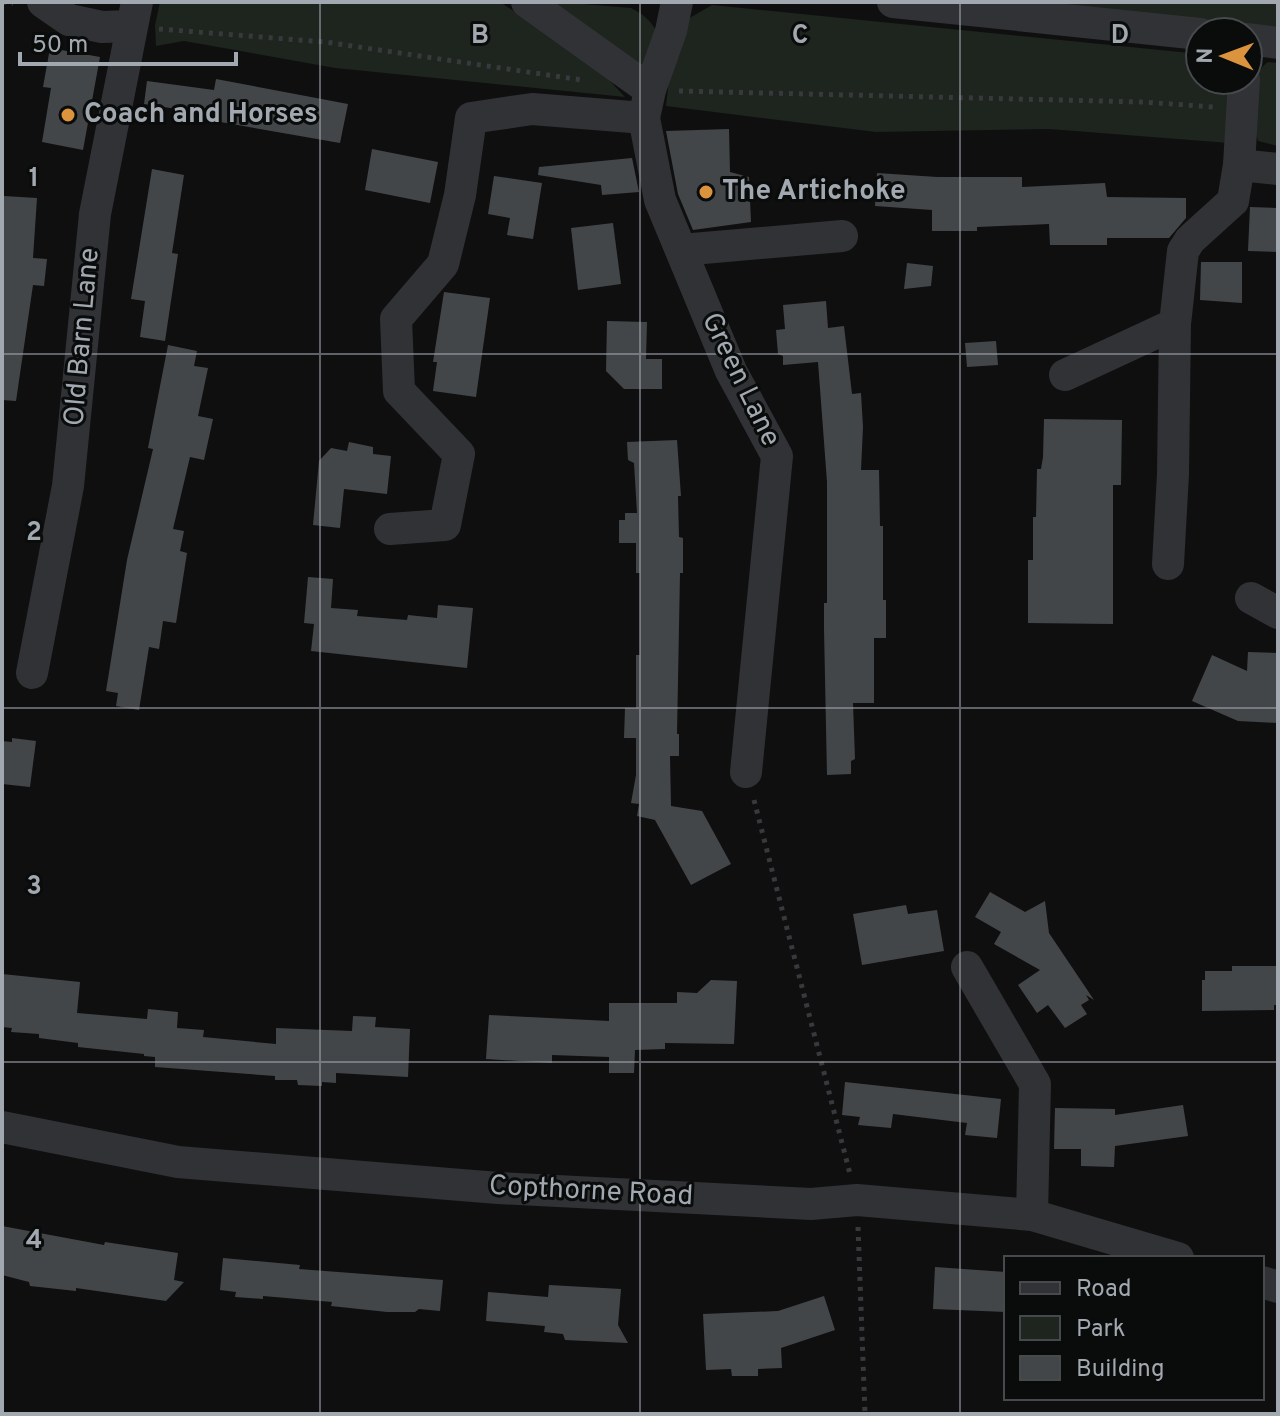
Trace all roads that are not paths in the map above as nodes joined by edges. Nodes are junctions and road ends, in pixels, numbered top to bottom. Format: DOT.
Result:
graph roads {
  1 [pos="43,2"];
  2 [pos="527,2"];
  3 [pos="677,2"];
  4 [pos="912,3"];
  5 [pos="134,14"];
  6 [pos="1184,32"];
  7 [pos="1243,96"];
  8 [pos="647,104"];
  9 [pos="1239,165"];
  10 [pos="1278,169"];
  11 [pos="842,236"];
  12 [pos="681,250"];
  13 [pos="1175,324"];
  14 [pos="1065,375"];
  15 [pos="390,529"];
  16 [pos="1168,564"];
  17 [pos="32,673"];
  18 [pos="746,772"];
  19 [pos="967,967"];
  20 [pos="2,1127"];
  21 [pos="1032,1215"];
  22 [pos="1171,1256"];
  1 -- 5 [label="street"];
  2 -- 8 [label="street"];
  3 -- 8 [label="street"];
  4 -- 6 [label="street"];
  5 -- 17 [label="street, Old Barn Lane"];
  7 -- 9 [label="street"];
  8 -- 12 [label="street, Green Lane"];
  8 -- 15 [label="street"];
  9 -- 10 [label="street"];
  9 -- 13 [label="street"];
  11 -- 12 [label="street"];
  12 -- 18 [label="street, Green Lane"];
  13 -- 14 [label="street"];
  13 -- 16 [label="street"];
  19 -- 21 [label="street"];
  20 -- 21 [label="street, Copthorne Road"];
  21 -- 22 [label="street, Copthorne Road"];
}
